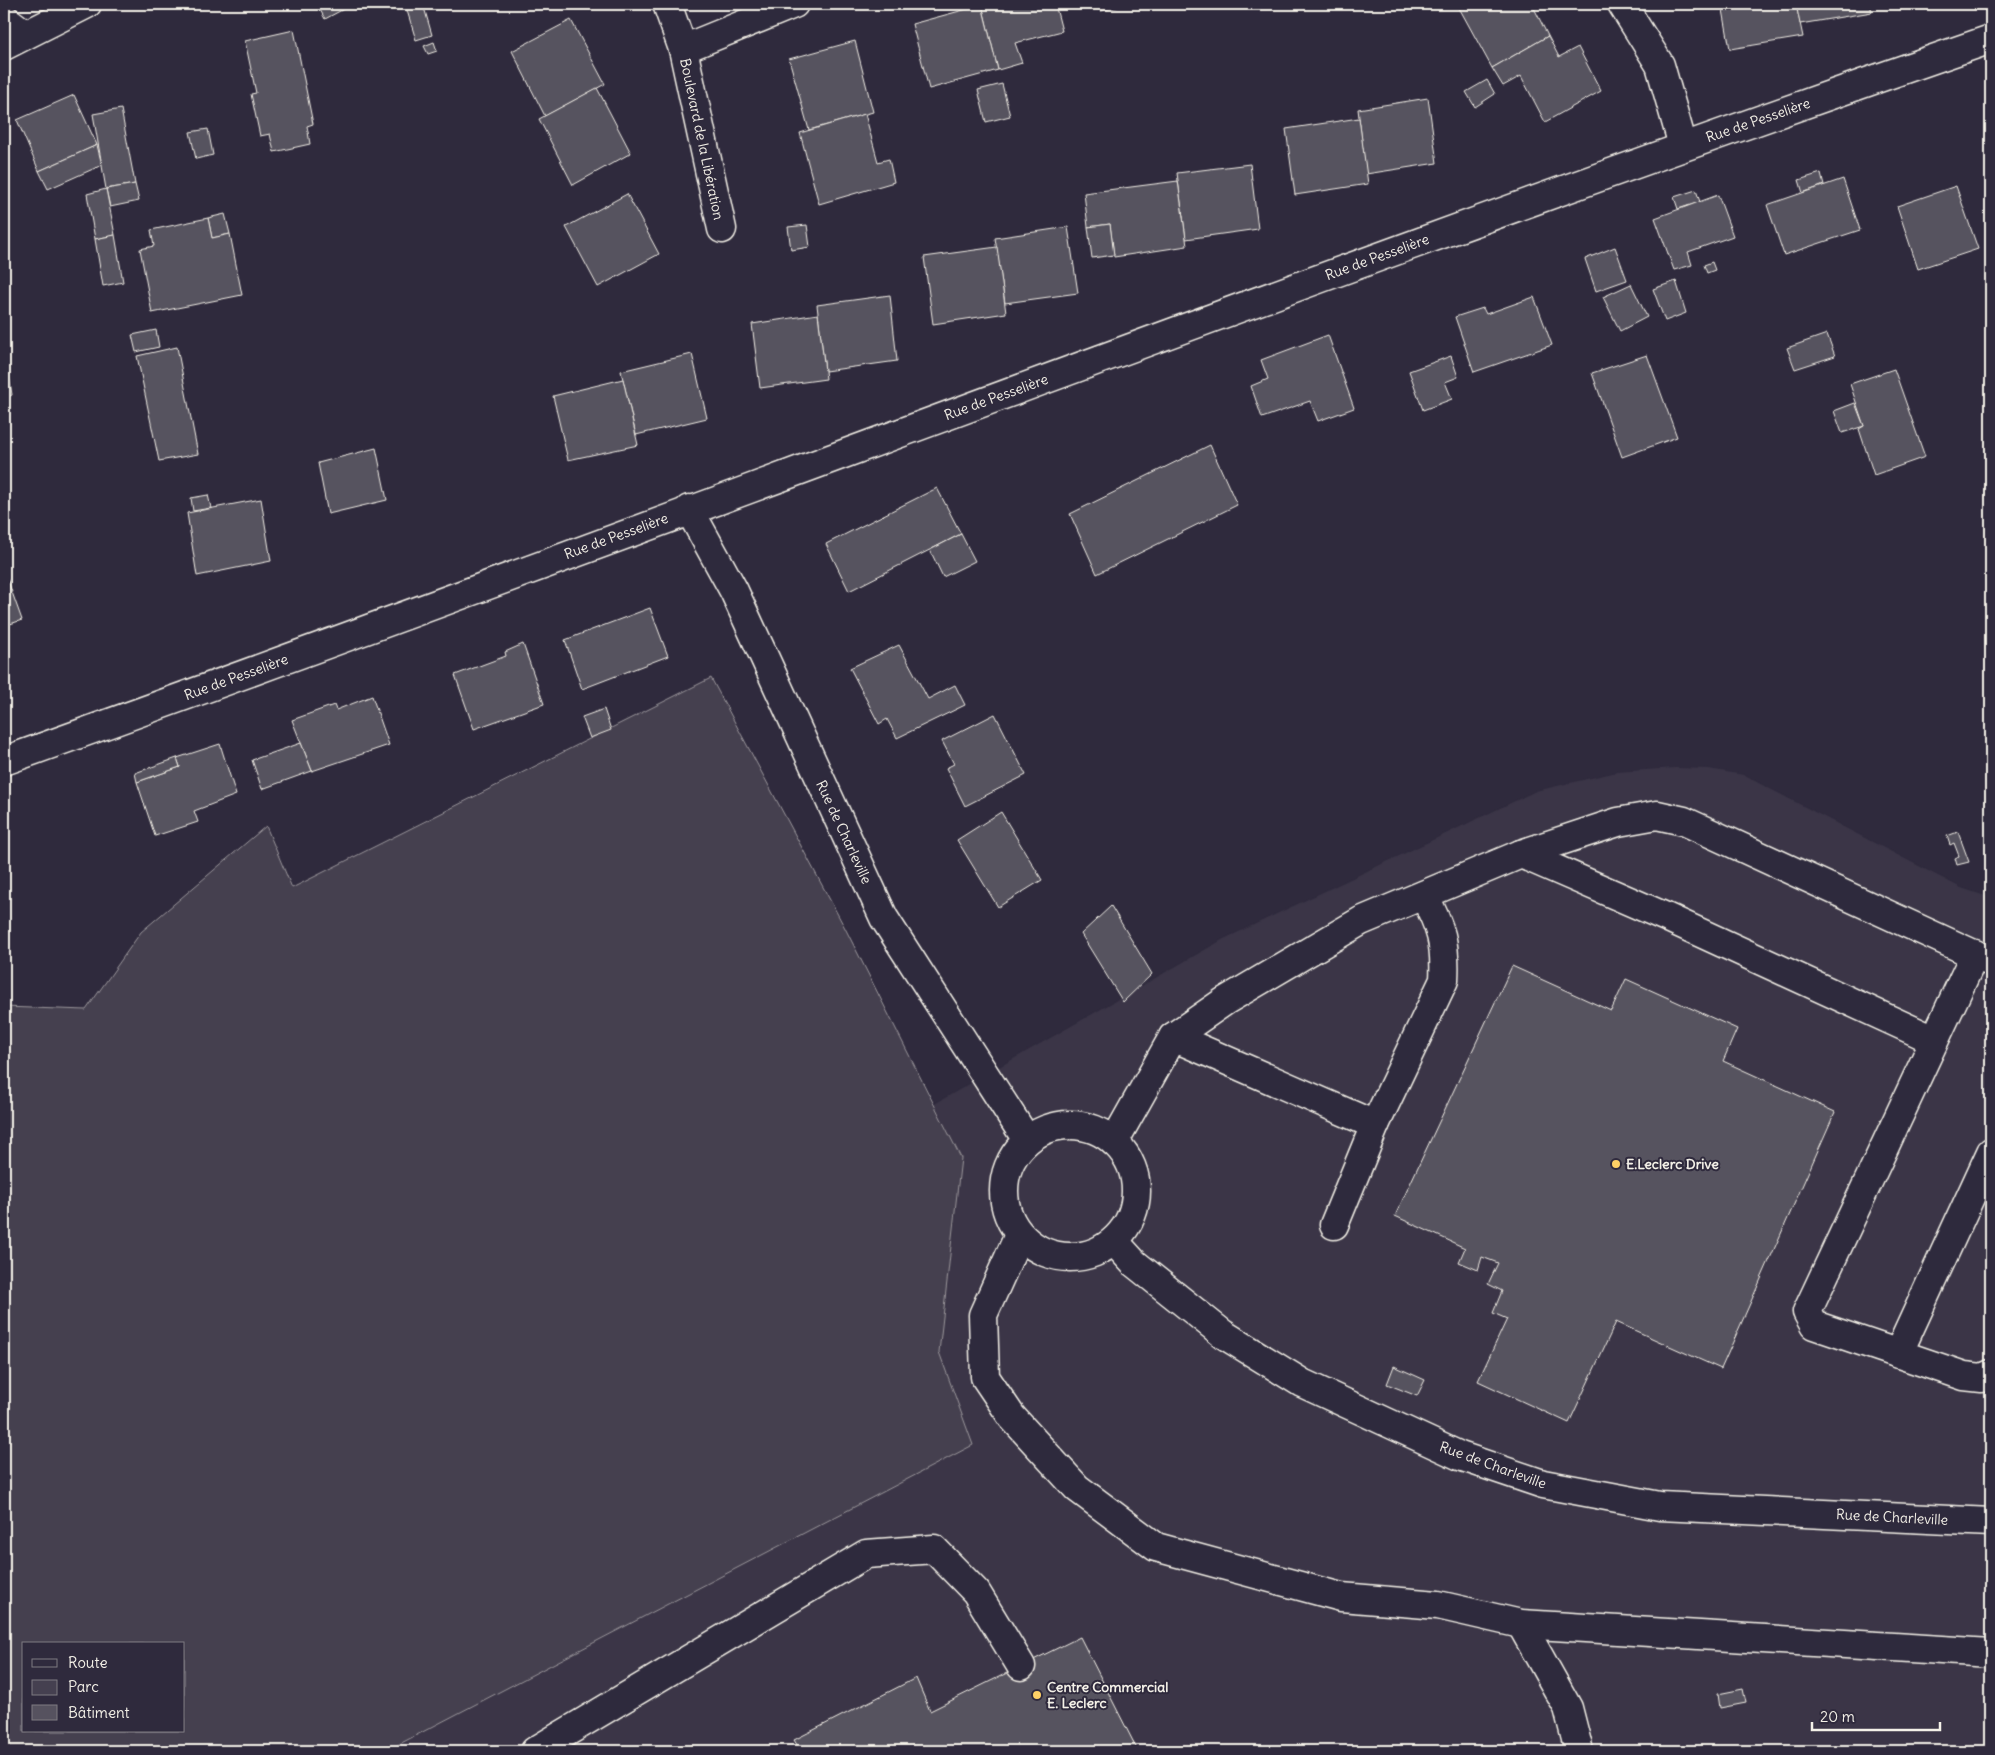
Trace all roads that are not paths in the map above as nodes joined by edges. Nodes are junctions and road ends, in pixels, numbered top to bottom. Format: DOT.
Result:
graph roads {
  1 [pos="87,4"];
  2 [pos="667,4"];
  3 [pos="794,4"];
  4 [pos="1622,4"];
  5 [pos="4,18"];
  6 [pos="1991,39"];
  7 [pos="15,40"];
  8 [pos="683,49"];
  9 [pos="1684,146"];
  10 [pos="722,229"];
  11 [pos="689,509"];
  12 [pos="4,761"];
  13 [pos="1521,854"];
  14 [pos="1424,895"];
  15 [pos="1983,958"];
  16 [pos="1173,1037"];
  17 [pos="1934,1040"];
  18 [pos="1375,1125"];
  19 [pos="1028,1140"];
  20 [pos="1114,1142"];
  21 [pos="1991,1152"];
  22 [pos="1334,1225"];
  23 [pos="1019,1234"];
  24 [pos="1114,1241"];
  25 [pos="1898,1354"];
  26 [pos="1991,1374"];
  27 [pos="1991,1522"];
  28 [pos="1521,1624"];
  29 [pos="1991,1653"];
  30 [pos="1021,1666"];
  31 [pos="535,1751"];
  32 [pos="1579,1751"];
  1 -- 7 [label="street"];
  2 -- 8 [label="street, Boulevard de la Libération"];
  3 -- 8 [label="street, Boulevard de la Libération"];
  4 -- 9 [label="street"];
  5 -- 7 [label="street"];
  6 -- 9 [label="street, Rue de Pesselière"];
  8 -- 10 [label="street, Boulevard de la Libération"];
  9 -- 11 [label="street, Rue de Pesselière"];
  11 -- 12 [label="street, Rue de Pesselière"];
  11 -- 19 [label="street, Rue de Charleville"];
  13 -- 14 [label="street"];
  13 -- 15 [label="street"];
  13 -- 17 [label="street"];
  14 -- 16 [label="street"];
  14 -- 18 [label="street"];
  15 -- 17 [label="street"];
  16 -- 18 [label="street"];
  16 -- 20 [label="street"];
  17 -- 25 [label="street"];
  18 -- 22 [label="street"];
  19 -- 20 [label="street"];
  19 -- 23 [label="street"];
  20 -- 24 [label="street"];
  21 -- 25 [label="street"];
  23 -- 24 [label="street"];
  23 -- 28 [label="street"];
  24 -- 27 [label="street, Rue de Charleville"];
  25 -- 26 [label="street"];
  28 -- 29 [label="street"];
  28 -- 32 [label="street"];
  30 -- 31 [label="street"];
}
